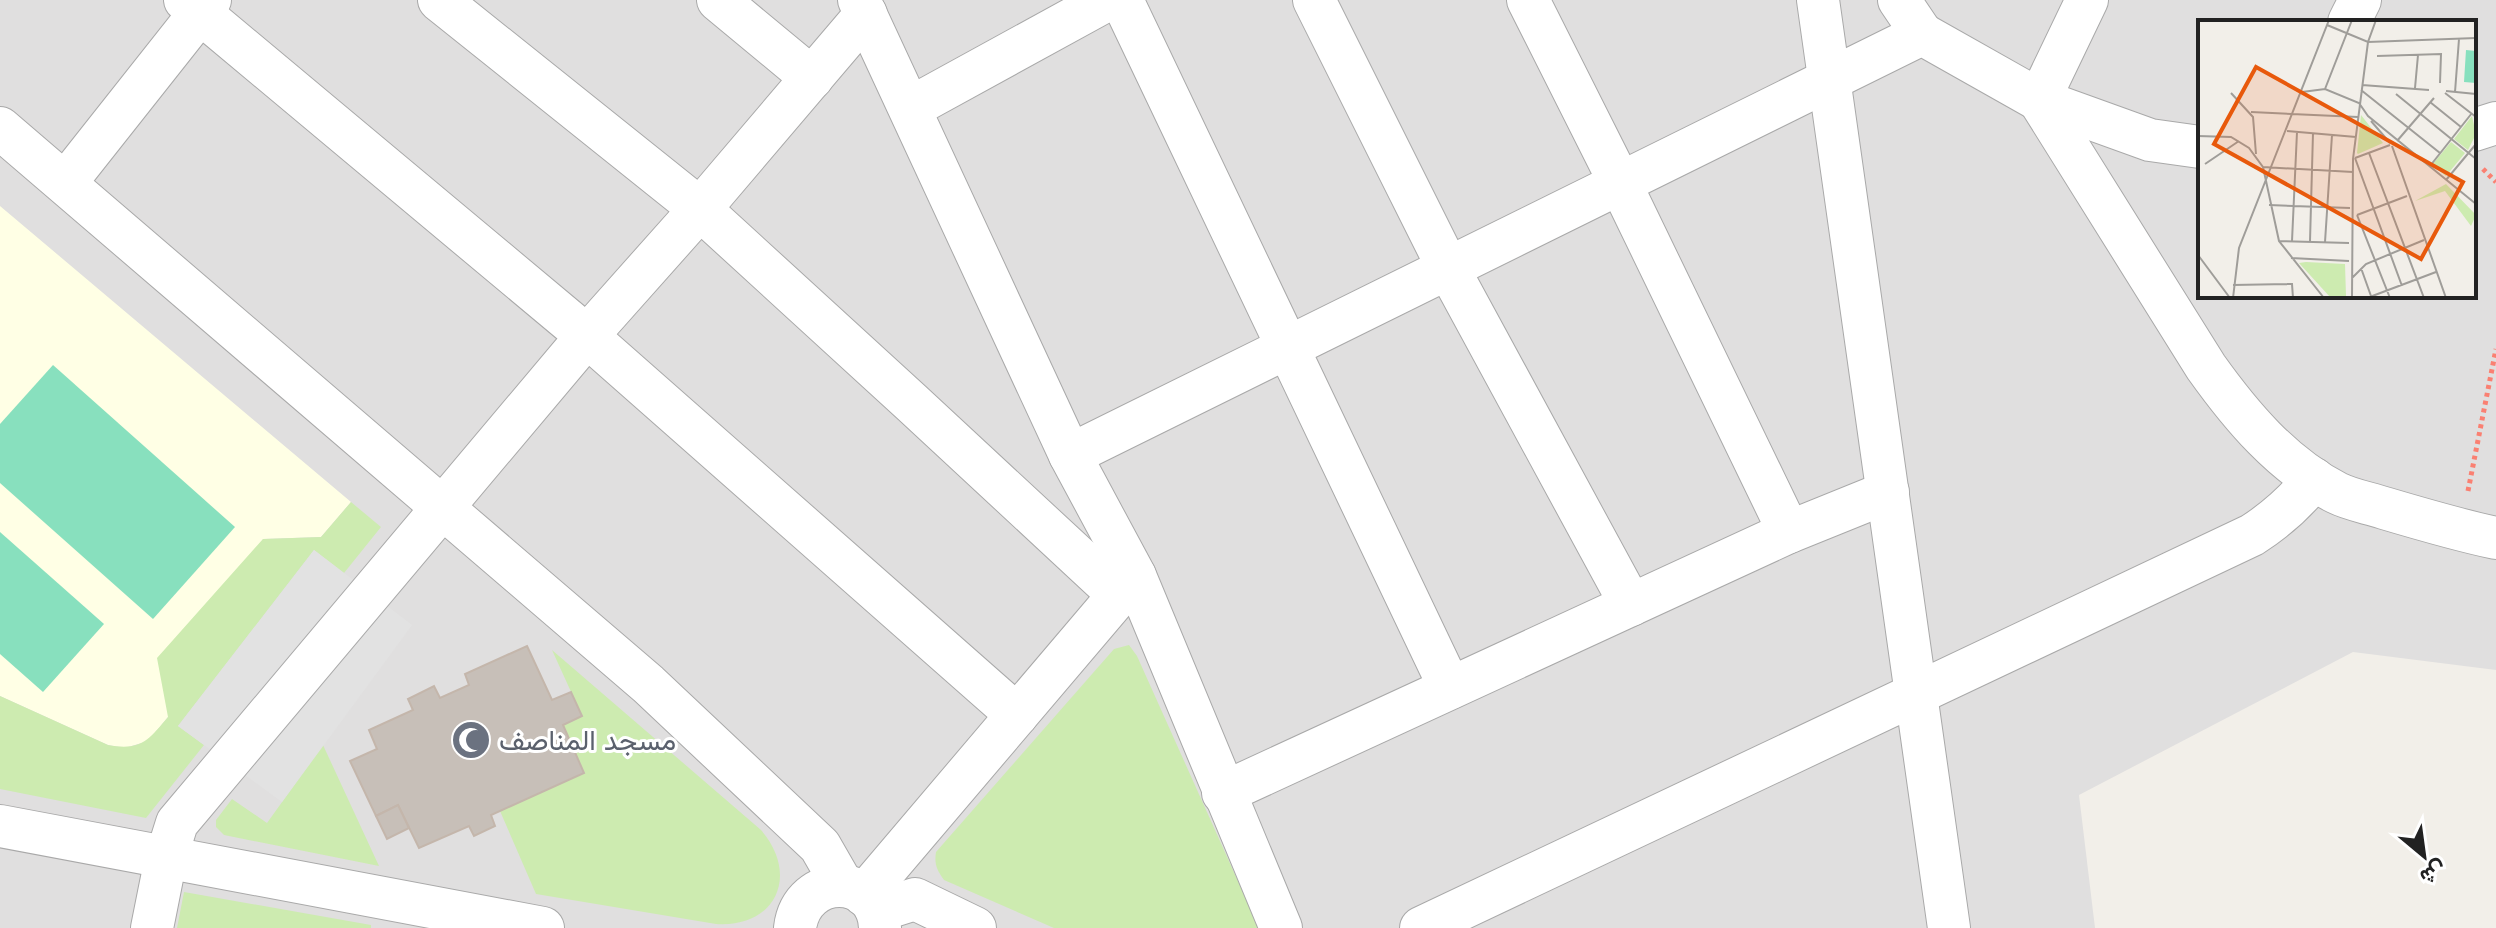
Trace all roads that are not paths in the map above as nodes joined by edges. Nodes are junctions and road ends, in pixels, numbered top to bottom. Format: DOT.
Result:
graph roads {
  1 [pos="439,0"];
  2 [pos="718,0"];
  3 [pos="1107,0"];
  4 [pos="1122,0"];
  5 [pos="1314,0"];
  6 [pos="1528,0"];
  7 [pos="1818,0"];
  8 [pos="1899,0"];
  9 [pos="2087,0"];
  10 [pos="2360,0"];
  11 [pos="198,4"];
  12 [pos="863,7"];
  13 [pos="2350,20"];
  14 [pos="1922,34"];
  15 [pos="812,78"];
  16 [pos="1830,82"];
  17 [pos="2039,100"];
  18 [pos="910,108"];
  19 [pos="2496,123"];
  20 [pos="0,128"];
  21 [pos="2476,129"];
  22 [pos="2198,147"];
  23 [pos="66,182"];
  24 [pos="1620,183"];
  25 [pos="700,209"];
  26 [pos="1448,268"];
  27 [pos="587,336"];
  28 [pos="1286,348"];
  29 [pos="1070,455"];
  30 [pos="2314,479"];
  31 [pos="1888,492"];
  32 [pos="443,509"];
  33 [pos="1789,532"];
  34 [pos="2478,534"];
  35 [pos="1127,585"];
  36 [pos="1631,605"];
  37 [pos="1450,688"];
  38 [pos="1916,693"];
  39 [pos="1017,715"];
  40 [pos="1223,793"];
  41 [pos="0,826"];
  42 [pos="166,858"];
  43 [pos="866,905"];
  44 [pos="390,915"];
  45 [pos="152,928"];
  46 [pos="543,928"];
  47 [pos="795,928"];
  48 [pos="975,928"];
  49 [pos="1281,928"];
  50 [pos="1421,928"];
  51 [pos="1949,928"];
  1 -- 25 [label="street"];
  2 -- 15 [label="street"];
  3 -- 18 [label="street"];
  4 -- 28 [label="street"];
  5 -- 26 [label="street"];
  6 -- 24 [label="street"];
  7 -- 16 [label="street"];
  8 -- 14 [label="street"];
  9 -- 17 [label="street"];
  10 -- 13 [label="street"];
  11 -- 23 [label="street"];
  11 -- 27 [label="street"];
  12 -- 15 [label="street"];
  12 -- 18 [label="street"];
  14 -- 16 [label="street"];
  14 -- 17 [label="street"];
  15 -- 25 [label="street"];
  16 -- 24 [label="street"];
  16 -- 31 [label="street"];
  17 -- 22 [label="street"];
  17 -- 30 [label="street"];
  18 -- 29 [label="street"];
  19 -- 21 [label="street"];
  20 -- 23 [label="street"];
  23 -- 32 [label="street"];
  24 -- 26 [label="street"];
  24 -- 33 [label="street"];
  25 -- 27 [label="street"];
  25 -- 35 [label="street"];
  26 -- 28 [label="street"];
  26 -- 36 [label="street"];
  27 -- 32 [label="street"];
  27 -- 39 [label="street"];
  28 -- 29 [label="street"];
  28 -- 37 [label="street"];
  29 -- 35 [label="street"];
  30 -- 34 [label="street"];
  30 -- 38 [label="street"];
  31 -- 33 [label="street"];
  31 -- 38 [label="street"];
  32 -- 42 [label="street"];
  32 -- 43 [label="street"];
  33 -- 36 [label="street"];
  35 -- 39 [label="street"];
  35 -- 40 [label="street"];
  36 -- 37 [label="street"];
  37 -- 40 [label="street"];
  38 -- 50 [label="street"];
  38 -- 51 [label="street"];
  39 -- 43 [label="street"];
  40 -- 49 [label="street"];
  41 -- 42 [label="street"];
  42 -- 44 [label="street"];
  42 -- 45 [label="street"];
  43 -- 47 [label="street"];
  43 -- 48 [label="street"];
  44 -- 46 [label="street"];
}
